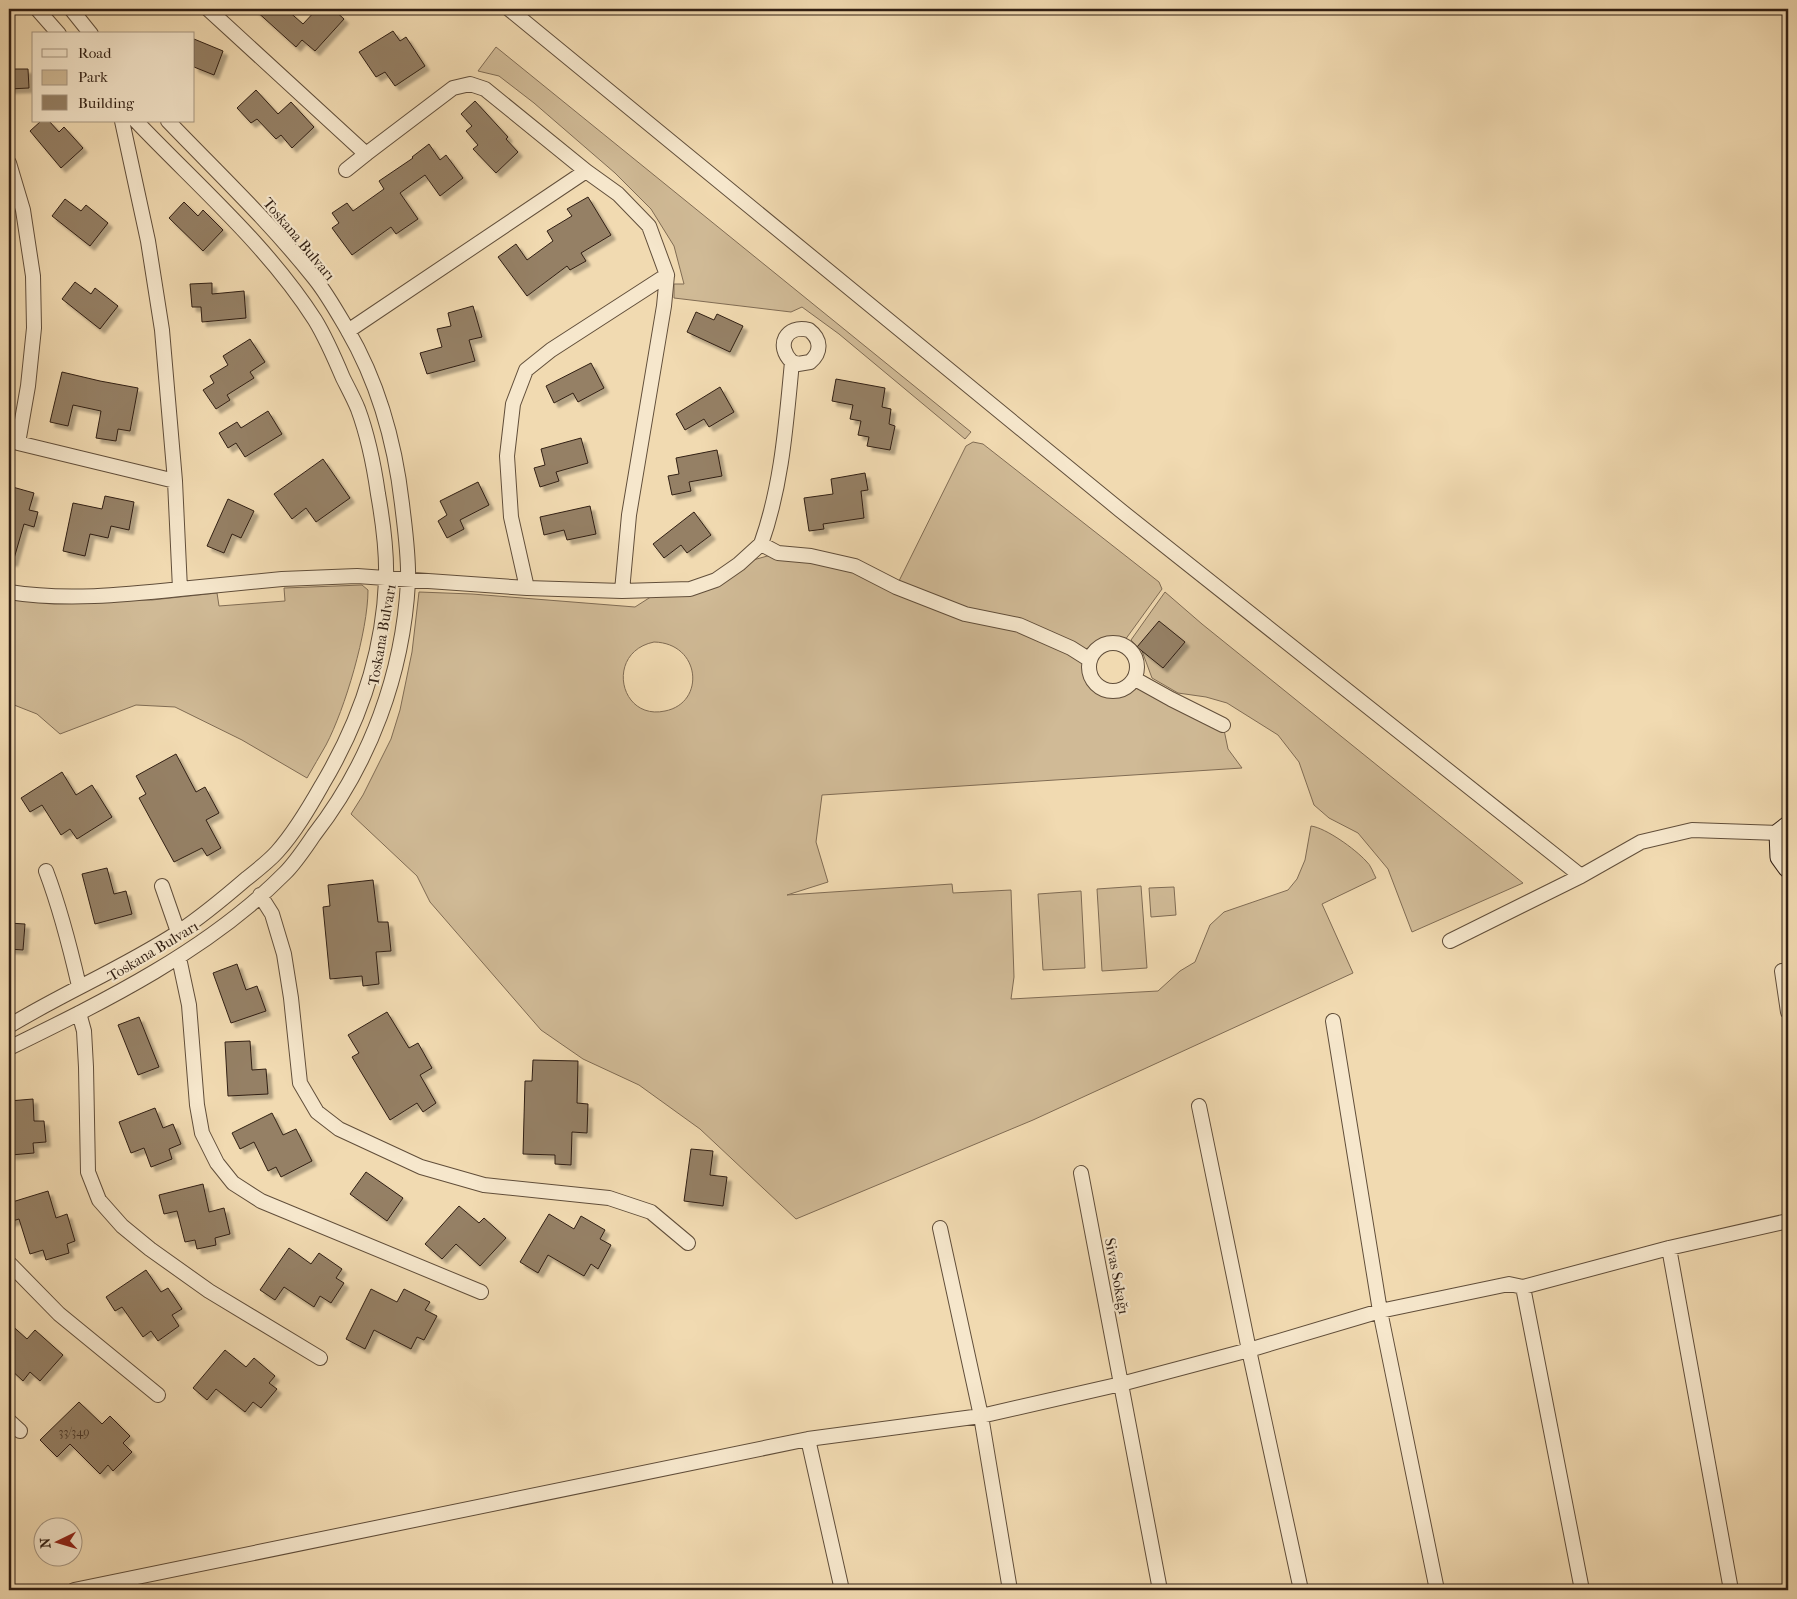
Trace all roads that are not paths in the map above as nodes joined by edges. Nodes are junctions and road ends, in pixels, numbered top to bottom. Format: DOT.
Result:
graph roads {
  1 [pos="37,9"];
  2 [pos="71,9"];
  3 [pos="208,9"];
  4 [pos="509,9"];
  5 [pos="57,32"];
  6 [pos="89,32"];
  7 [pos="122,122"];
  8 [pos="137,122"];
  9 [pos="169,122"];
  10 [pos="366,154"];
  11 [pos="9,163"];
  12 [pos="346,170"];
  13 [pos="586,171"];
  14 [pos="667,275"];
  15 [pos="348,331"];
  16 [pos="792,362"];
  17 [pos="13,442"];
  18 [pos="176,481"];
  19 [pos="761,544"];
  20 [pos="386,578"];
  21 [pos="408,580"];
  22 [pos="527,588"];
  23 [pos="180,589"];
  24 [pos="622,591"];
  25 [pos="9,592"];
  26 [pos="1090,660"];
  27 [pos="1135,679"];
  28 [pos="1223,724"];
  29 [pos="1784,829"];
  30 [pos="1788,868"];
  31 [pos="46,871"];
  32 [pos="1581,876"];
  33 [pos="162,886"];
  34 [pos="260,895"];
  35 [pos="178,932"];
  36 [pos="1450,941"];
  37 [pos="179,958"];
  38 [pos="1782,971"];
  39 [pos="79,986"];
  40 [pos="1788,1012"];
  41 [pos="79,1013"];
  42 [pos="1332,1021"];
  43 [pos="9,1026"];
  44 [pos="9,1048"];
  45 [pos="1199,1106"];
  46 [pos="1081,1173"];
  47 [pos="1788,1221"];
  48 [pos="940,1228"];
  49 [pos="688,1243"];
  50 [pos="1669,1248"];
  51 [pos="9,1263"];
  52 [pos="1523,1287"];
  53 [pos="481,1292"];
  54 [pos="1380,1310"];
  55 [pos="1249,1350"];
  56 [pos="320,1358"];
  57 [pos="1121,1384"];
  58 [pos="158,1395"];
  59 [pos="981,1416"];
  60 [pos="9,1421"];
  61 [pos="20,1431"];
  62 [pos="808,1439"];
  63 [pos="74,1590"];
  64 [pos="842,1590"];
  65 [pos="1010,1590"];
  66 [pos="1160,1590"];
  67 [pos="1301,1590"];
  68 [pos="1437,1590"];
  69 [pos="1582,1590"];
  70 [pos="1731,1590"];
  1 -- 5 [label="street"];
  2 -- 6 [label="street"];
  3 -- 10 [label="street"];
  4 -- 32 [label="street"];
  7 -- 18 [label="street"];
  8 -- 20 [label="street, Toskana Bulvarı"];
  9 -- 15 [label="street, Toskana Bulvarı"];
  10 -- 12 [label="street"];
  10 -- 13 [label="street"];
  11 -- 17 [label="street"];
  13 -- 14 [label="street"];
  13 -- 15 [label="street"];
  14 -- 22 [label="street"];
  14 -- 24 [label="street"];
  15 -- 21 [label="street, Toskana Bulvarı"];
  16 -- 19 [label="street"];
  17 -- 18 [label="street"];
  18 -- 23 [label="street"];
  19 -- 24 [label="street"];
  19 -- 26 [label="street"];
  20 -- 21 [label="street"];
  20 -- 23 [label="street"];
  20 -- 35 [label="street, Toskana Bulvarı"];
  21 -- 22 [label="street"];
  21 -- 34 [label="street, Toskana Bulvarı"];
  22 -- 24 [label="street"];
  23 -- 25 [label="street"];
  26 -- 27 [label="street"];
  26 -- 27 [label="street"];
  27 -- 28 [label="street"];
  29 -- 30 [label="main road"];
  29 -- 32 [label="street"];
  31 -- 39 [label="street"];
  32 -- 36 [label="street"];
  33 -- 35 [label="street"];
  34 -- 37 [label="street, Toskana Bulvarı"];
  34 -- 49 [label="street"];
  35 -- 39 [label="street, Toskana Bulvarı"];
  37 -- 41 [label="street, Toskana Bulvarı"];
  37 -- 53 [label="street"];
  38 -- 40 [label="street"];
  39 -- 43 [label="street, Toskana Bulvarı"];
  41 -- 44 [label="street, Toskana Bulvarı"];
  41 -- 56 [label="street"];
  42 -- 54 [label="street"];
  45 -- 55 [label="street"];
  46 -- 57 [label="street, Sivas Sokağı"];
  47 -- 50 [label="street"];
  48 -- 59 [label="street"];
  50 -- 52 [label="street"];
  50 -- 70 [label="street"];
  51 -- 58 [label="street"];
  52 -- 54 [label="street"];
  52 -- 69 [label="street"];
  54 -- 55 [label="street"];
  54 -- 68 [label="street"];
  55 -- 57 [label="street"];
  55 -- 67 [label="street"];
  57 -- 59 [label="street"];
  57 -- 66 [label="street, Sivas Sokağı"];
  59 -- 62 [label="street"];
  59 -- 65 [label="street"];
  60 -- 61 [label="street"];
  62 -- 63 [label="street"];
  62 -- 64 [label="street"];
}
